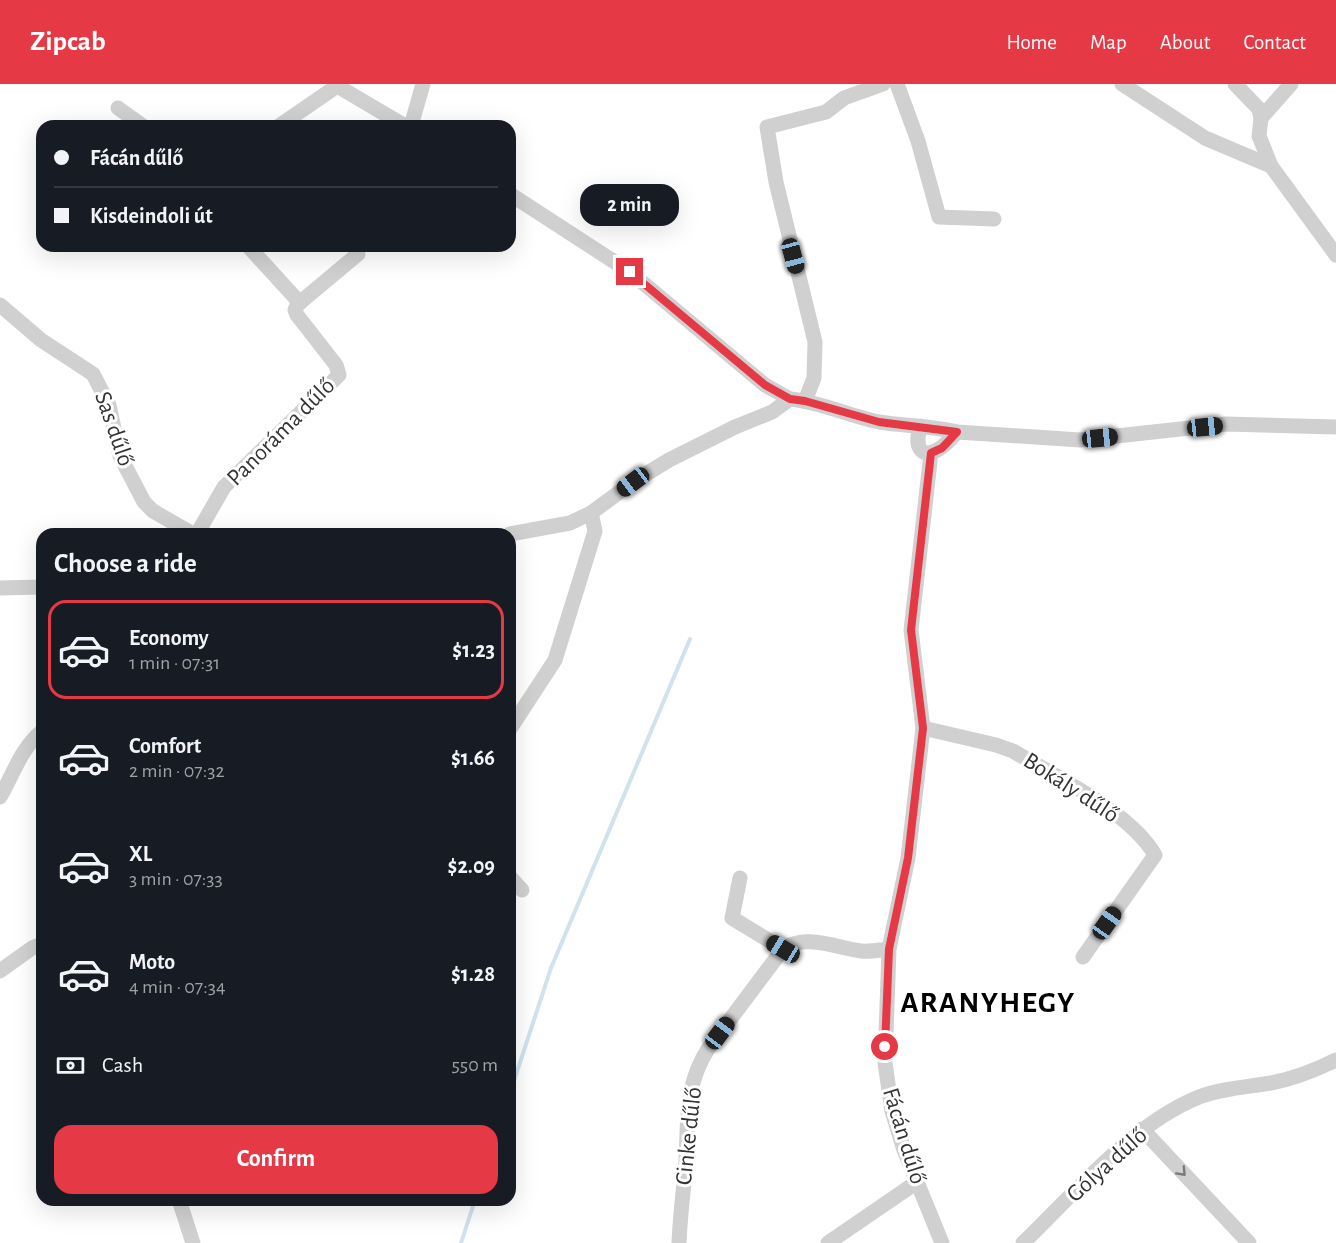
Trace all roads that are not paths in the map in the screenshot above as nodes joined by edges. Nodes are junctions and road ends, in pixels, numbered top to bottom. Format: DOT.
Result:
graph roads {
  1 [pos="423,84"];
  2 [pos="883,84"];
  3 [pos="897,84"];
  4 [pos="1122,84"];
  5 [pos="1235,84"];
  6 [pos="1291,84"];
  7 [pos="336,85"];
  8 [pos="118,108"];
  9 [pos="1261,118"];
  10 [pos="135,120"];
  11 [pos="287,120"];
  12 [pos="395,120"];
  13 [pos="413,120"];
  14 [pos="1271,166"];
  15 [pos="516,198"];
  16 [pos="994,219"];
  17 [pos="253,252"];
  18 [pos="358,254"];
  19 [pos="1336,255"];
  20 [pos="300,303"];
  21 [pos="0,305"];
  22 [pos="797,400"];
  23 [pos="921,426"];
  24 [pos="1336,427"];
  25 [pos="957,432"];
  26 [pos="931,453"];
  27 [pos="591,513"];
  28 [pos="184,528"];
  29 [pos="199,528"];
  30 [pos="516,533"];
  31 [pos="36,587"];
  32 [pos="0,588"];
  33 [pos="516,720"];
  34 [pos="923,728"];
  35 [pos="36,736"];
  36 [pos="0,797"];
  37 [pos="740,878"];
  38 [pos="516,884"];
  39 [pos="522,890"];
  40 [pos="36,946"];
  41 [pos="783,949"];
  42 [pos="889,949"];
  43 [pos="1083,957"];
  44 [pos="0,971"];
  45 [pos="1336,1060"];
  46 [pos="1142,1130"];
  47 [pos="917,1182"];
  48 [pos="181,1206"];
  49 [pos="193,1243"];
  50 [pos="679,1243"];
  51 [pos="828,1243"];
  52 [pos="942,1243"];
  53 [pos="1023,1243"];
  54 [pos="1249,1243"];
  1 -- 13 [label="street"];
  2 -- 22 [label="street"];
  3 -- 16 [label="street"];
  4 -- 14 [label="street"];
  5 -- 9 [label="street"];
  6 -- 9 [label="street"];
  7 -- 11 [label="street"];
  7 -- 12 [label="street"];
  8 -- 10 [label="street"];
  9 -- 14 [label="street"];
  14 -- 19 [label="street"];
  15 -- 22 [label="street"];
  17 -- 20 [label="street, Panoráma dűlő"];
  18 -- 20 [label="street"];
  20 -- 29 [label="street, Panoráma dűlő"];
  21 -- 28 [label="street, Sas dűlő"];
  22 -- 23 [label="street"];
  22 -- 27 [label="street"];
  23 -- 25 [label="street"];
  23 -- 26 [label="street"];
  24 -- 25 [label="street"];
  25 -- 26 [label="street"];
  26 -- 34 [label="street, Fácán dűlő"];
  27 -- 30 [label="street"];
  27 -- 33 [label="street"];
  31 -- 32 [label="street"];
  34 -- 42 [label="street, Fácán dűlő"];
  34 -- 43 [label="street, Bokály dűlő"];
  35 -- 36 [label="street"];
  37 -- 41 [label="street"];
  38 -- 39 [label="street"];
  40 -- 44 [label="street"];
  41 -- 42 [label="street"];
  41 -- 50 [label="street, Cinke dűlő"];
  42 -- 47 [label="street, Fácán dűlő"];
  45 -- 46 [label="street, Gólya dűlő"];
  46 -- 53 [label="street, Gólya dűlő"];
  46 -- 54 [label="street, one-way"];
  47 -- 51 [label="street"];
  47 -- 52 [label="street, Fácán dűlő"];
  48 -- 49 [label="street"];
}
